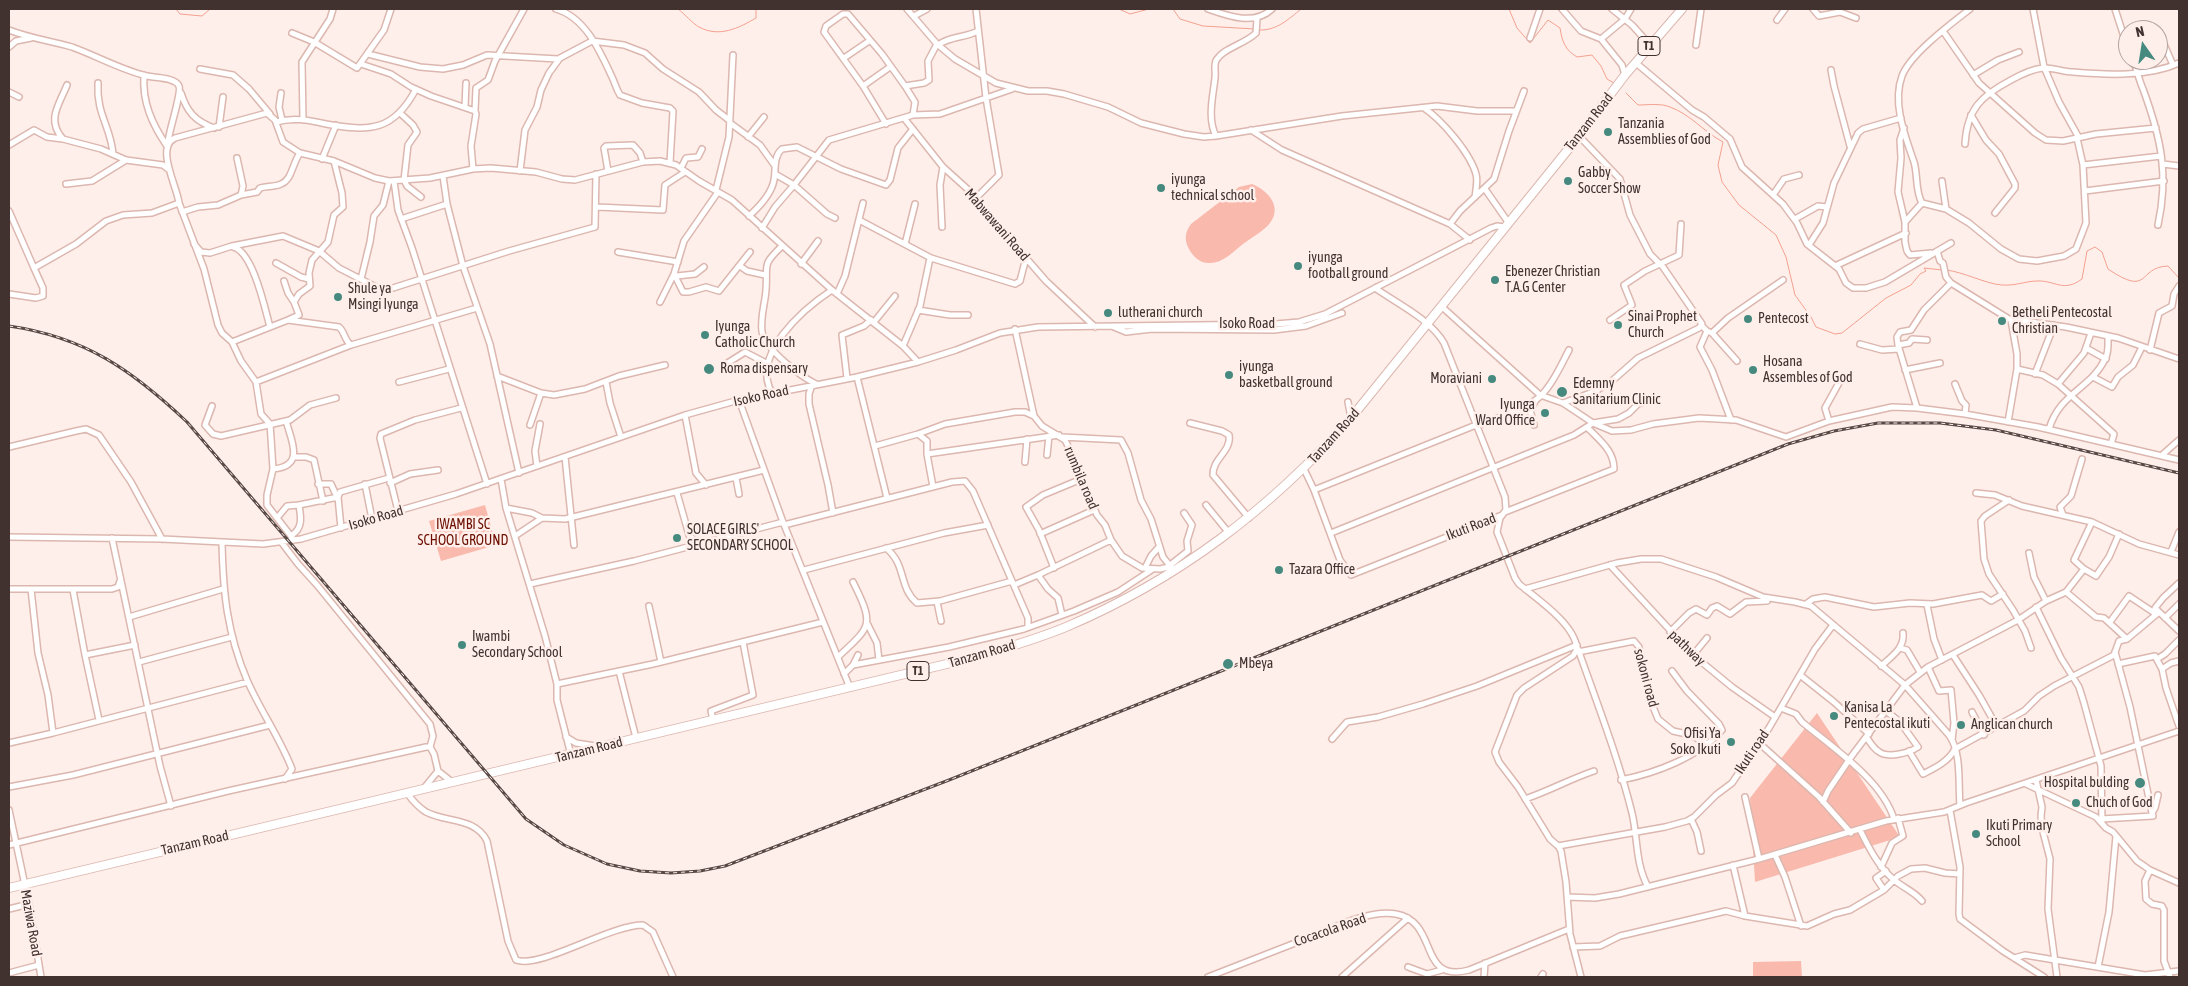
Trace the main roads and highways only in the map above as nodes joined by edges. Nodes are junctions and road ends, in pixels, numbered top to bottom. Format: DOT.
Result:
graph roads {
  1 [pos="1682,9"];
  2 [pos="9,888"];
  1 -- 2 [label="highway, Tanzam Road / T1"];
}
